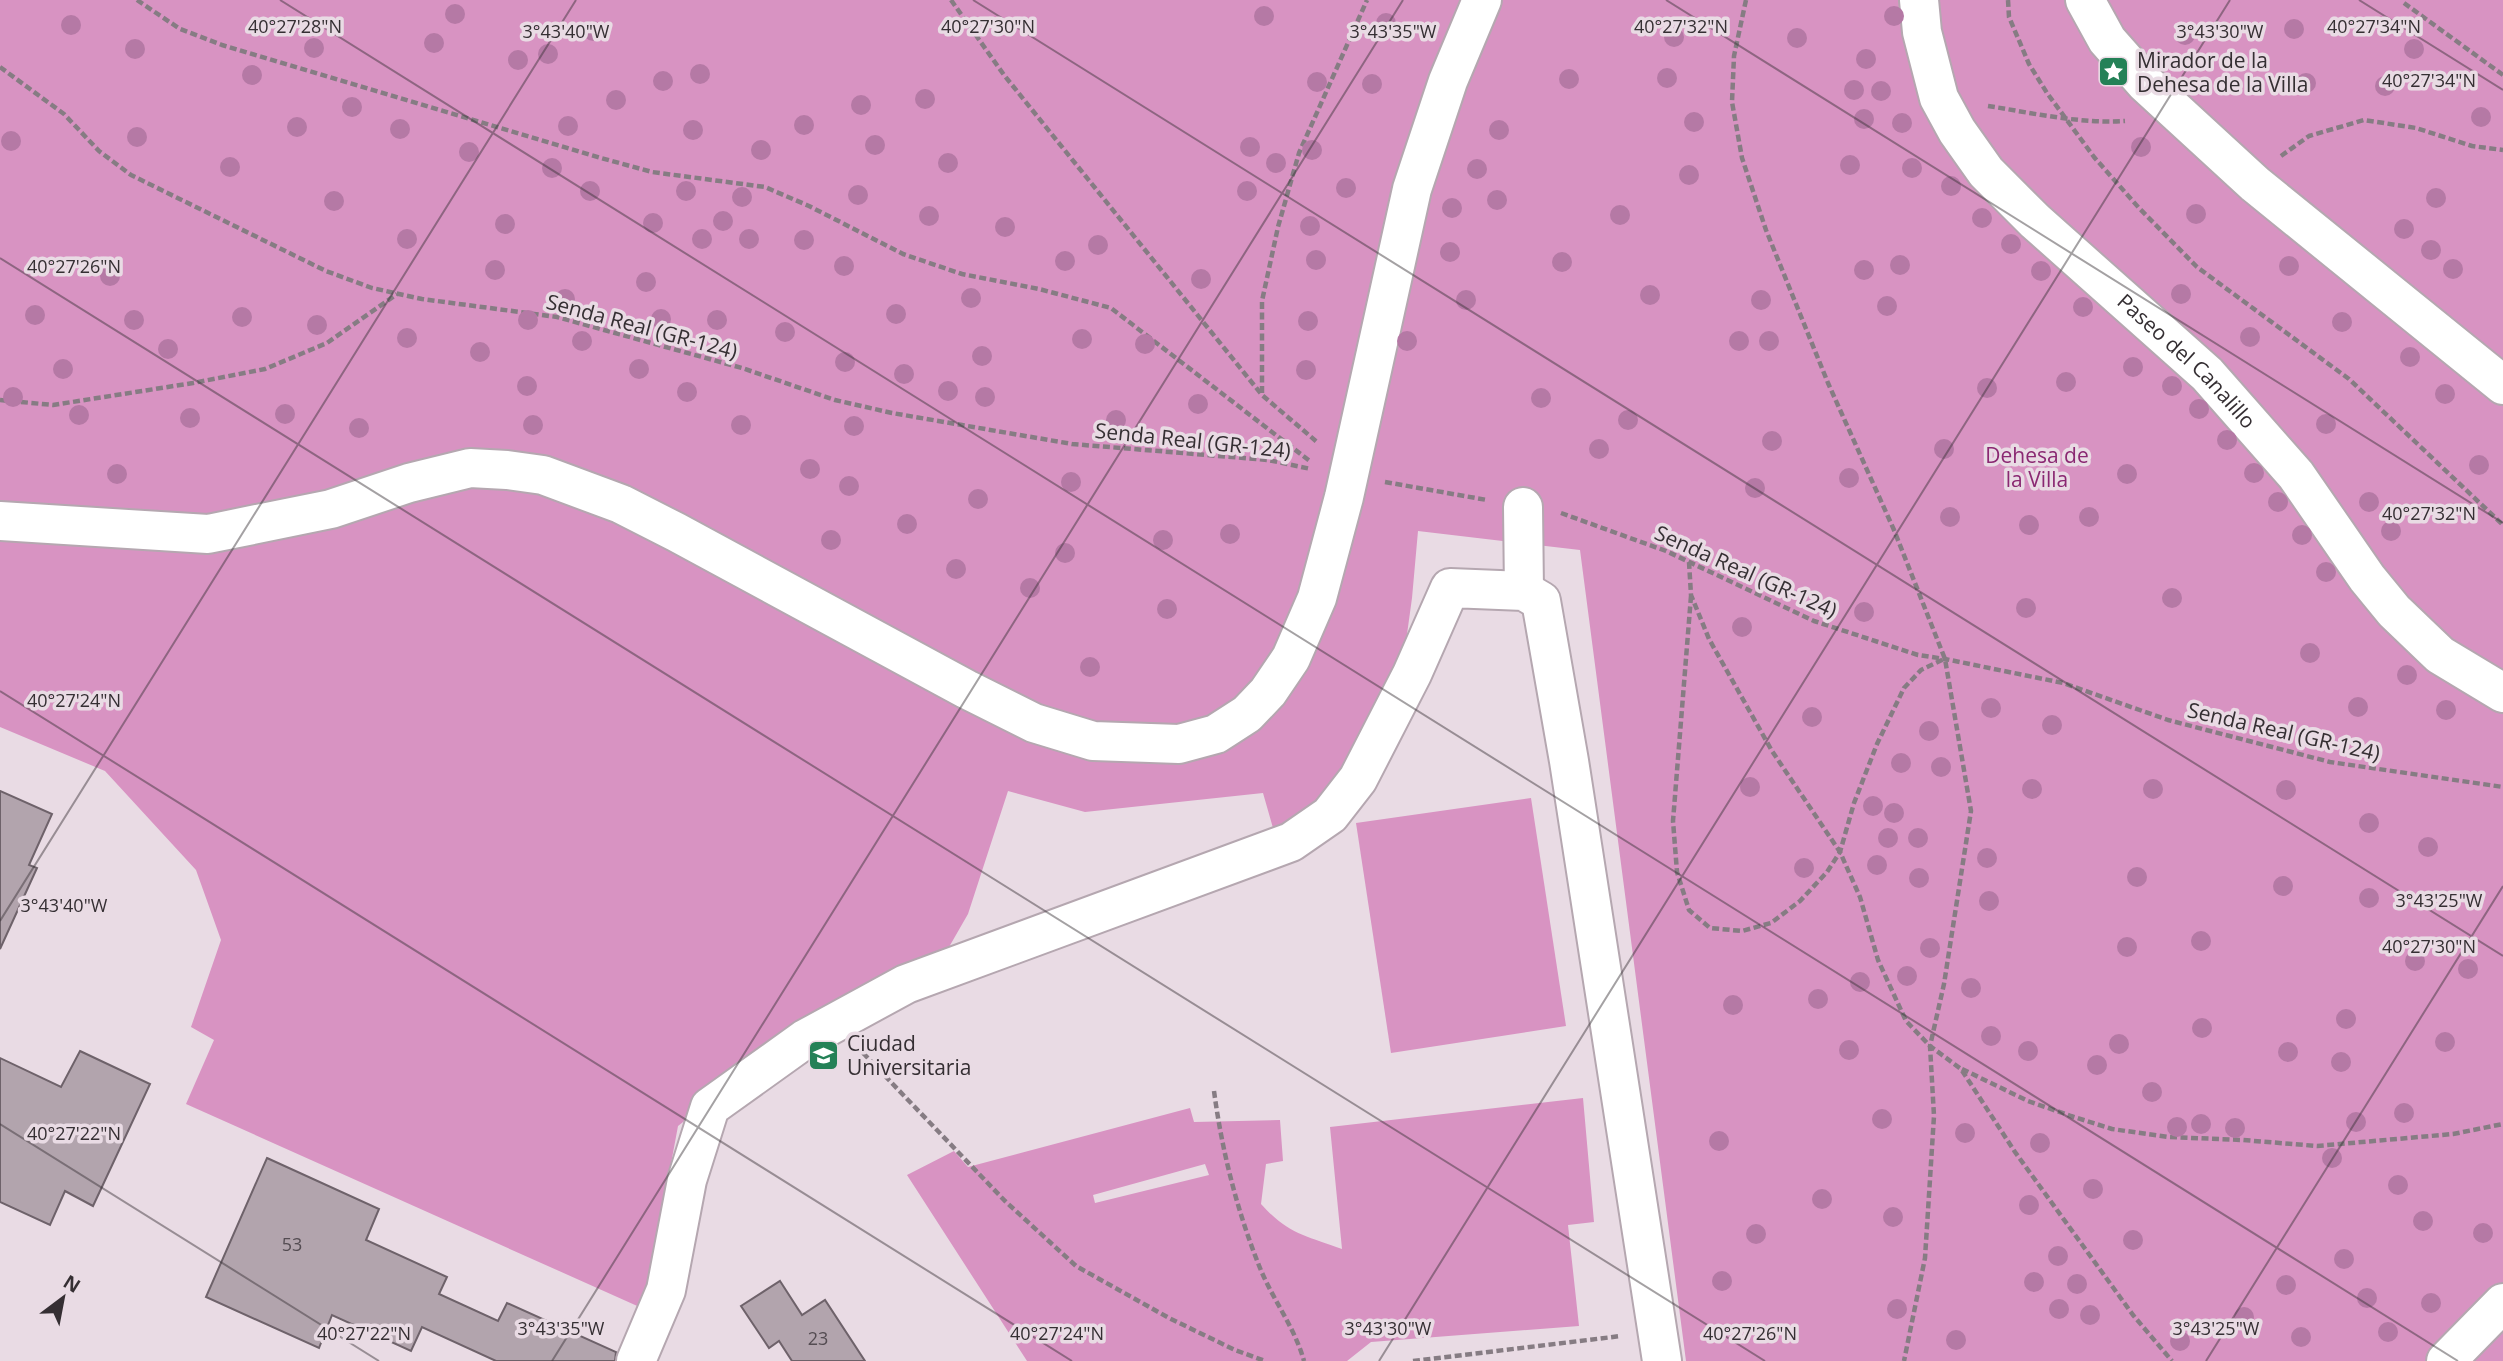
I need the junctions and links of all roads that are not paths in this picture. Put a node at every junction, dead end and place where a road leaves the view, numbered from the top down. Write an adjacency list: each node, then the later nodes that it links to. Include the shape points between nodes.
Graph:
1 (1482, 0): 6 (street, via 1447,81 1412,189 1333,466 1317,598 1291,658 1268,692 1247,714 1216,734 1179,744 1093,741 1034,723 621,504 543,475 470,468 331,509 208,534)
2 (1919, 0): 8 (street, Paseo del Canalillo, via 1939,99 1986,172 2207,374 2295,475 2394,611 2440,655)
3 (2085, 0): 4 (street, via 2107,40 2145,83 2255,184)
4 (2503, 385)
5 (1523, 507): 7 (street)
6 (0, 521)
7 (1524, 590): 10 (street, via 1541,601 1544,614); 11 (street, via 1450,588 1358,779 1330,815 1291,842 906,984 805,1040 710,1107 687,1180 666,1290)
8 (2503, 693)
9 (2503, 1303): 12 (street)
10 (1660, 1346)
11 (636, 1361)
12 (2446, 1361)

